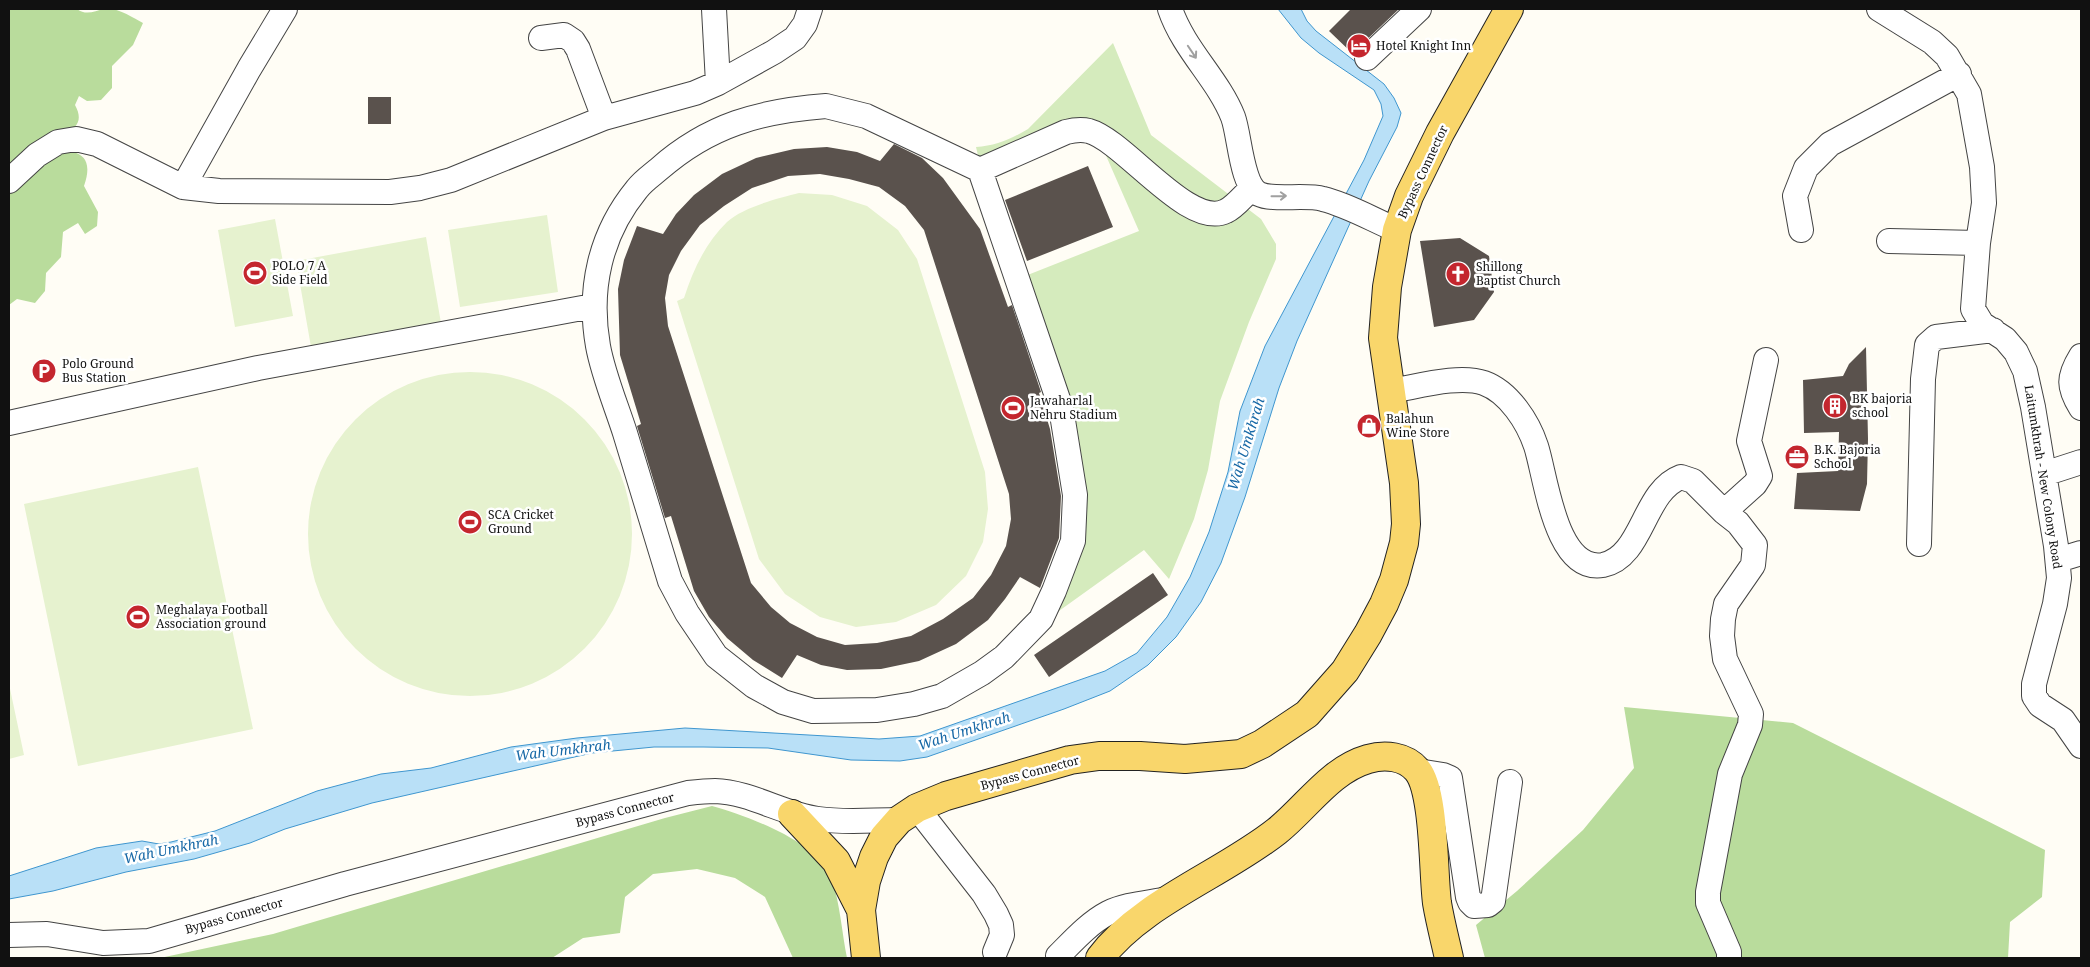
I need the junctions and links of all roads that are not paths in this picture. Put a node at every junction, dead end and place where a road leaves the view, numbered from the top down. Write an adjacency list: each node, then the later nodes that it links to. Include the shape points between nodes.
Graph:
1 (285, 9): 15 (street)
2 (714, 9): 11 (street)
3 (810, 9): 11 (street, via 795,38)
4 (1170, 9): 16 (street, one-way to 16, via 1190,49 1232,115)
5 (1419, 9): 9 (street)
6 (1509, 9): 17 (main road, Bypass Connector, via 1440,133 1409,196)
7 (1879, 9): 10 (street, Laitumkhrah - New Colony Road, via 1932,42 1947,56)
8 (541, 38): 12 (street, via 564,35 573,41)
9 (1367, 58)
10 (1958, 74): 18 (street, via 1830,144 1806,168 1795,196); 20 (street, Laitumkhrah - New Colony Road, via 1969,94 1982,167 1984,203)
11 (718, 83): 12 (street, via 695,93)
12 (604, 118): 15 (street, via 451,180 420,188 390,192 219,191)
13 (980, 170): 16 (street, via 1077,130 1104,139 1198,211 1212,214 1226,211); 21 (street, via 866,116 826,106 758,115 720,128 676,154 638,188 618,214 603,247); 21 (street, via 1061,408 1075,495 1073,541 1041,619 1004,657 942,696 876,710 813,711 783,702 754,686 716,656 670,582 598,347)
14 (9, 182): 15 (street, via 37,155 58,142 76,139 97,144)
15 (183, 187)
16 (1252, 188): 17 (street, one-way to 17, via 1270,196 1308,196 1334,202)
17 (1397, 230): 25 (main road, Bypass Connector, via 1387,287 1383,338)
18 (1801, 230)
19 (1889, 241): 20 (street)
20 (1978, 243): 22 (street, Laitumkhrah - New Colony Road, via 1973,309 1982,324)
21 (593, 306): 27 (street, via 258,368)
22 (1992, 330): 29 (street, Laitumkhrah - New Colony Road, via 2016,352 2025,371); 31 (street, via 1936,337 1927,345 1923,379)
23 (2081, 356): 26 (street, via 2075,365 2071,387)
24 (1766, 360): 30 (street, via 1749,441 1760,476)
25 (1390, 391): 30 (street, via 1470,380 1484,383 1503,395 1520,415 1536,446 1559,530 1572,552 1588,564 1602,565 1621,556 1662,490 1673,479 1681,476 1693,481); 38 (main road, Bypass Connector, via 1406,524 1400,562 1368,634 1344,671 1307,714 1262,744 1240,754 1184,759 1099,756 1070,760 946,796)
26 (2081, 408)
27 (9, 423)
28 (2081, 462): 29 (street)
29 (2044, 474): 33 (street, Laitumkhrah - New Colony Road)
30 (1724, 512): 47 (street, via 1738,523 1755,545 1753,565 1726,604 1723,619 1725,659 1751,714 1730,774 1708,892 1708,903)
31 (1919, 544)
32 (2081, 553): 33 (street)
33 (2058, 560): 34 (street, Laitumkhrah - New Colony Road, via 2055,604 2034,684 2034,696 2040,705 2063,720)
34 (2081, 746)
35 (1418, 771): 36 (street, via 1450,778 1468,897 1474,906 1488,905 1493,901); 39 (main road, via 1408,762 1383,756 1351,766 1331,780 1277,831); 46 (main road, via 1428,799 1437,903)
36 (1510, 782)
37 (792, 814): 38 (street, Bypass Connector, via 839,821); 40 (main road, via 836,861); 41 (street, Bypass Connector, via 734,794 716,791 688,793 344,884 149,941 103,943 47,934)
38 (908, 814): 40 (main road, via 884,837 874,857); 42 (street, via 984,894 1001,925 1002,935)
39 (1170, 899): 43 (street, via 1108,912); 45 (main road, via 1132,927)
40 (861, 910): 44 (main road)
41 (9, 935)
42 (995, 952)
43 (1058, 956)
44 (866, 958)
45 (1100, 958)
46 (1449, 958)
47 (1730, 958)

